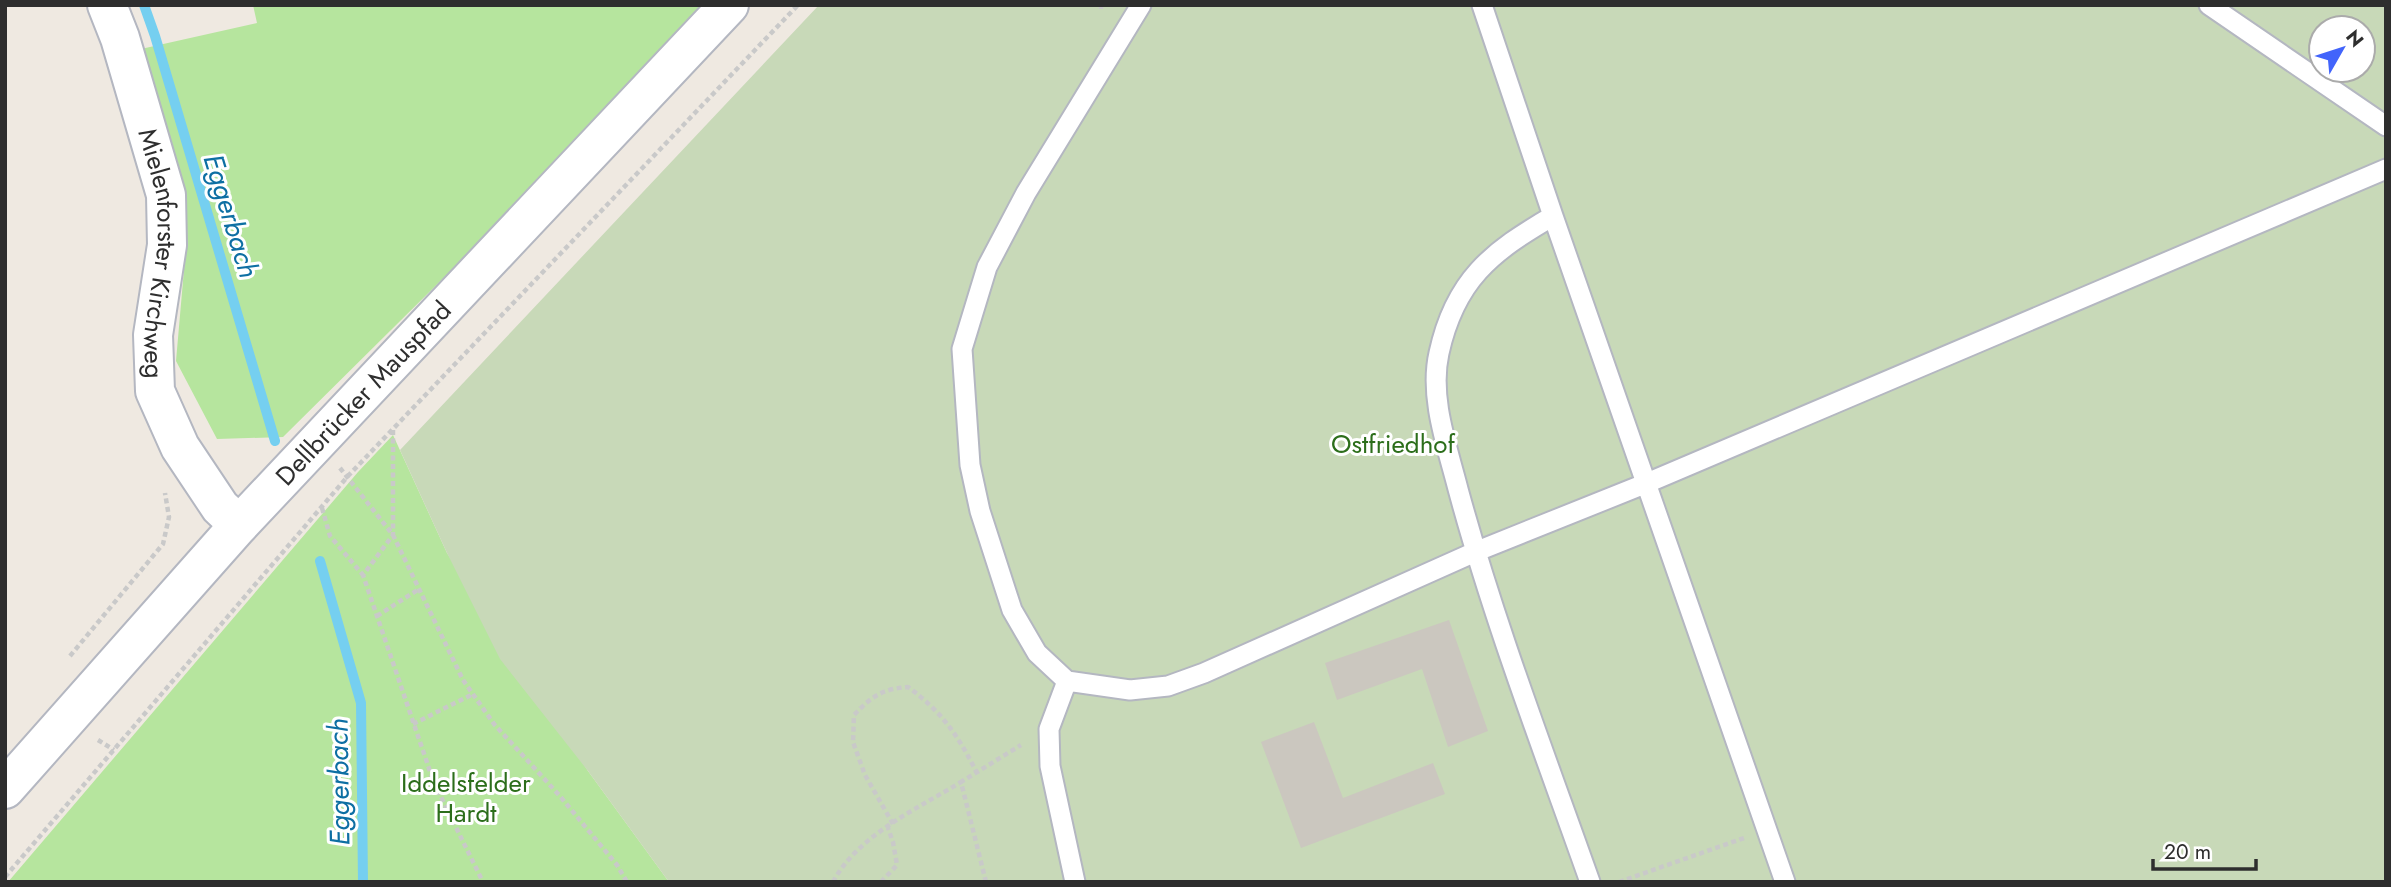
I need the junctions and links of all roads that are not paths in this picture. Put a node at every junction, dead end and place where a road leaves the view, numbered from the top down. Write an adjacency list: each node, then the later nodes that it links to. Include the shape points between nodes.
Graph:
1 (107, 5): 10 (main road, Mielenforster Kirchweg, via 166,195 167,245 153,335 155,391 180,447 220,507)
2 (729, 5): 10 (main road, Dellbrücker Mauspfad)
3 (1141, 5): 12 (lane, via 1026,193 987,268 962,349 970,465 980,511 1012,610 1037,653)
4 (1482, 5): 8 (lane)
5 (2209, 5): 6 (lane)
6 (2386, 126)
7 (2386, 169): 9 (lane)
8 (1553, 216): 9 (lane); 11 (lane, via 1513,239 1484,263 1460,294 1438,356 1436,389 1444,436)
9 (1647, 483): 11 (lane); 16 (lane)
10 (239, 525): 13 (main road, Dellbrücker Mauspfad)
11 (1475, 552): 12 (lane, via 1168,686 1130,690); 15 (lane)
12 (1066, 681): 14 (lane, via 1049,729 1050,766)
13 (5, 789)
14 (1075, 882)
15 (1590, 882)
16 (1785, 882)

